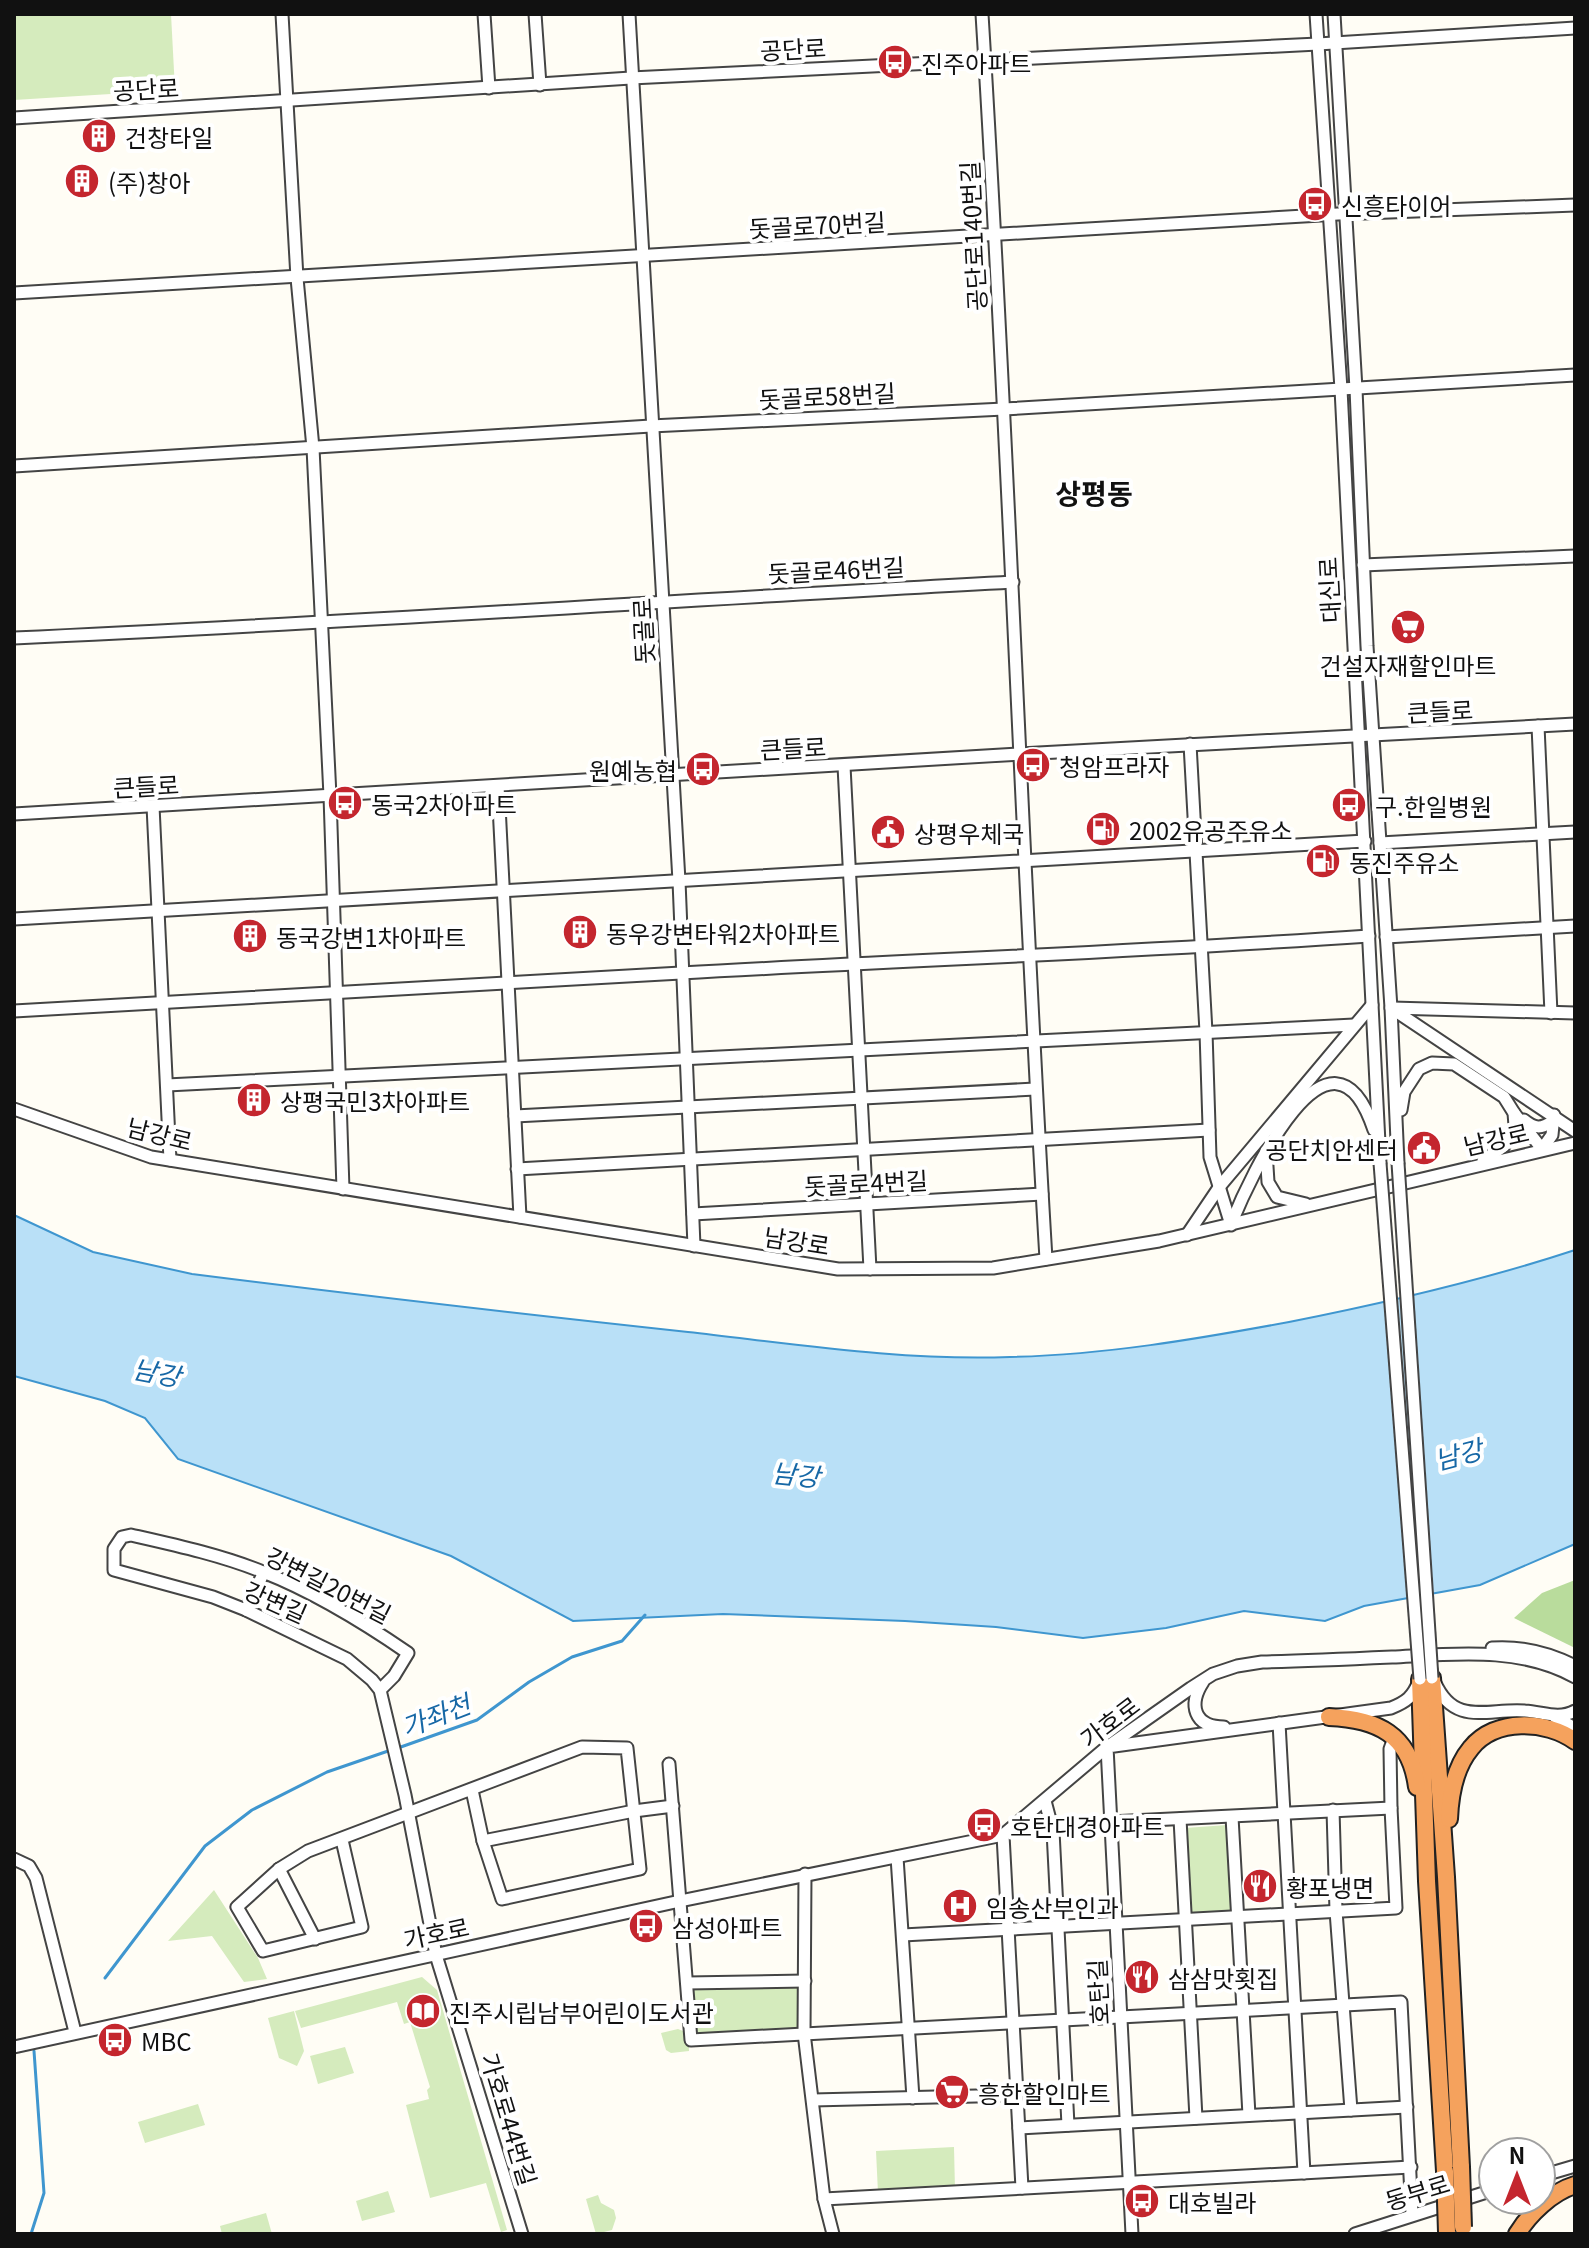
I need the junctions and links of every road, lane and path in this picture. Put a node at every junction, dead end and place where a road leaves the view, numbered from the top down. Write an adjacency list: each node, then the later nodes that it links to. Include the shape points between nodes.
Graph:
1 (282, 14): 15 (street)
2 (484, 14): 14 (street)
3 (535, 14): 13 (street)
4 (629, 14): 12 (street, 돗골로)
5 (982, 14): 11 (street, 공단로140번길)
6 (1316, 14): 10 (street, 대신로)
7 (1334, 14): 9 (street, 대신로)
8 (1575, 28): 9 (street, 공단로)
9 (1336, 43): 10 (street, 공단로); 18 (street, 대신로)
10 (1318, 44): 11 (street, 공단로); 18 (street, 대신로)
11 (985, 60): 12 (street, 공단로); 19 (street, 공단로140번길)
12 (631, 78): 13 (street, 공단로); 20 (street, 돗골로)
13 (540, 85): 14 (street, 공단로)
14 (489, 88): 15 (street, 공단로)
15 (287, 101): 16 (street, 공단로); 21 (street)
16 (14, 118)
17 (1575, 205): 18 (street, 돗골로70번길)
18 (1337, 215): 19 (street, 돗골로70번길); 24 (street, 대신로)
19 (995, 237): 20 (street, 돗골로70번길); 25 (street, 공단로140번길)
20 (641, 255): 21 (street, 돗골로70번길); 26 (street, 돗골로)
21 (297, 278): 22 (street, 돗골로70번길); 27 (street)
22 (14, 293)
23 (1575, 375): 24 (street, 돗골로58번길)
24 (1349, 389): 25 (street, 돗골로58번길); 30 (street, 대신로); 37 (street, 대신로)
25 (1004, 409): 26 (street, 돗골로58번길); 31 (street, 공단로140번길)
26 (651, 426): 27 (street, 돗골로58번길); 32 (street, 돗골로)
27 (313, 448): 28 (street, 돗골로58번길); 33 (street)
28 (14, 466)
29 (1575, 556): 30 (street)
30 (1363, 565): 38 (street, 대신로)
31 (1013, 582): 32 (street, 돗골로46번길); 40 (street, 공단로140번길)
32 (662, 601): 33 (street, 돗골로46번길); 42 (street, 돗골로)
33 (322, 624): 34 (street, 돗골로46번길); 44 (street)
34 (14, 638)
35 (1575, 724): 36 (street, 큰들로)
36 (1538, 726): 38 (street, 큰들로); 48 (street)
37 (1359, 736): 38 (street, 큰들로); 39 (street, 큰들로); 49 (street, 대신로)
38 (1374, 736): 50 (street, 대신로)
39 (1190, 744): 40 (street, 큰들로); 51 (street)
40 (1020, 754): 41 (street, 큰들로); 52 (street, 공단로140번길)
41 (844, 766): 42 (street, 큰들로); 53 (street)
42 (672, 775): 43 (street, 큰들로); 54 (street, 돗골로)
43 (498, 786): 44 (street, 큰들로); 55 (street)
44 (330, 796): 45 (street, 큰들로); 56 (street)
45 (153, 806): 46 (street, 큰들로); 57 (street)
46 (14, 814)
47 (1575, 832): 48 (street)
48 (1543, 834): 50 (street); 60 (street)
49 (1365, 841): 51 (street); 61 (street, 대신로)
50 (1380, 843): 62 (street, 대신로)
51 (1195, 851): 52 (street); 63 (street)
52 (1024, 861): 53 (street); 64 (street, 공단로140번길)
53 (850, 871): 54 (street); 65 (street)
54 (679, 881): 55 (street); 66 (street, 돗골로)
55 (504, 891): 56 (street); 67 (street)
56 (333, 901): 57 (street); 68 (street)
57 (158, 910): 58 (street); 69 (street)
58 (14, 919)
59 (1575, 926): 60 (street)
60 (1547, 928): 62 (street); 73 (street)
61 (1369, 936): 63 (street); 70 (street, 대신로)
62 (1386, 937): 71 (street, 대신로)
63 (1201, 948): 64 (street); 76 (street)
64 (1027, 958): 65 (street); 77 (street, 공단로140번길)
65 (855, 965): 66 (street); 78 (street)
66 (683, 973): 67 (street); 79 (street, 돗골로)
67 (508, 984): 68 (street); 80 (street)
68 (336, 995): 69 (street); 81 (street)
69 (163, 1003): 72 (street); 82 (street)
70 (1372, 1005): 75 (street); 94 (street, 대신로)
71 (1391, 1008): 73 (street); 89 (street); 92 (street, 대신로)
72 (14, 1011)
73 (1551, 1013): 74 (street)
74 (1575, 1013)
75 (1354, 1025): 76 (street); 103 (street)
76 (1206, 1032): 77 (street); 90 (street)
77 (1032, 1040): 78 (street); 83 (street, 공단로140번길)
78 (859, 1050): 79 (street); 84 (street)
79 (686, 1059): 80 (street); 85 (street, 돗골로)
80 (512, 1069): 81 (street); 88 (street)
81 (339, 1078): 82 (street); 104 (street)
82 (167, 1085): 100 (street)
83 (1035, 1089): 84 (street); 93 (street, 공단로140번길)
84 (862, 1098): 85 (street); 96 (street)
85 (688, 1107): 88 (street); 99 (street, 돗골로)
86 (14, 1109): 100 (street, 남강로)
87 (1514, 1113): 89 (street, via 1533,1127 1543,1128); 92 (street, via 1504,1097 1454,1064 1432,1063 1419,1069 1404,1092); 97 (street); 101 (street, via 1515,1126 1504,1146)
88 (515, 1116): 102 (street)
89 (1553, 1118): 91 (street); 97 (street, via 1552,1135)
90 (1209, 1130): 93 (street); 103 (street, via 1210,1157)
91 (1575, 1131)
92 (1398, 1134): 122 (street, 대신로, bridge)
93 (1039, 1140): 96 (street); 105 (street, 공단로140번길)
94 (1379, 1143): 98 (street, via 1362,1102 1344,1085 1331,1084 1310,1093); 122 (street, 대신로, bridge)
95 (1575, 1143): 97 (street, 남강로)
96 (864, 1149): 99 (street); 106 (street)
97 (1542, 1149): 101 (street, 남강로)
98 (1266, 1150): 107 (street, via 1268,1182 1277,1197); 110 (street)
99 (691, 1159): 102 (street); 108 (street, 돗골로)
100 (170, 1160): 104 (street, 남강로)
101 (1479, 1164): 107 (street, 남강로)
102 (517, 1169): 109 (street)
103 (1220, 1186): 110 (street); 111 (street)
104 (343, 1189): 109 (street, 남강로)
105 (1042, 1194): 106 (street, 돗골로4번길); 113 (street, 공단로140번길)
106 (867, 1204): 108 (street, 돗골로4번길); 114 (street)
107 (1315, 1205): 110 (street, 남강로)
108 (693, 1214): 112 (street, 돗골로)
109 (520, 1217): 112 (street, 남강로)
110 (1231, 1225): 111 (street, 남강로)
111 (1187, 1235): 113 (street, 남강로)
112 (694, 1246): 114 (street, 남강로, via 838,1269)
113 (1046, 1259): 114 (street, 남강로, via 993,1268)
114 (870, 1269)
115 (114, 1570): 116 (street, 강변길20번길, via 114,1549 122,1537 131,1535); 117 (street, 강변길)
116 (264, 1572): 117 (street); 125 (street, 강변길20번길, via 356,1618 408,1653)
117 (246, 1610): 125 (street, 강변길, via 347,1659)
118 (1456, 1654): 119 (street, 가호로, via 1527,1658); 120 (street, 가호로, via 1531,1649); 123 (street, 가호로, via 1262,1662)
119 (1554, 1666): 121 (street, 가호로); 124 (street)
120 (1575, 1666)
121 (1575, 1677)
122 (1426, 1679): 127 (street, via 1446,1702 1463,1711); 128 (street, via 1405,1703); 154 (highway); 155 (highway)
123 (1205, 1680): 130 (street, via 1196,1693 1197,1716 1215,1727); 134 (street, 가호로)
124 (1575, 1683)
125 (380, 1690): 143 (street)
126 (1575, 1711): 127 (street)
127 (1554, 1716): 131 (street)
128 (1329, 1717): 129 (street); 132 (highway, via 1374,1723)
129 (1279, 1723): 130 (street); 142 (street)
130 (1257, 1727): 134 (street)
131 (1575, 1728)
132 (1394, 1738): 139 (street); 155 (highway, via 1415,1770)
133 (1575, 1741): 154 (highway, via 1551,1728 1526,1725 1502,1728 1470,1748 1449,1808)
134 (1107, 1747): 137 (street, 가호로); 146 (street, 호탄길)
135 (669, 1764): 138 (street)
136 (472, 1790): 141 (street, via 582,1747 627,1748); 143 (street); 149 (street)
137 (1045, 1801): 147 (street, 가호로); 162 (street, via 1053,1831)
138 (673, 1806): 141 (street); 156 (street)
139 (1391, 1808): 140 (street); 157 (street, via 1396,1908)
140 (1333, 1810): 142 (street); 157 (street)
141 (634, 1811): 149 (street); 149 (street, via 640,1869 502,1899)
142 (1284, 1813): 144 (street); 158 (street)
143 (408, 1814): 148 (street); 166 (street)
144 (1232, 1817): 145 (street); 159 (street)
145 (1180, 1819): 146 (street); 160 (street)
146 (1110, 1822): 161 (street, 호탄길)
147 (1003, 1835): 150 (street, 가호로); 163 (street)
148 (342, 1840): 152 (street, via 308,1851); 165 (street, via 362,1927)
149 (483, 1841)
150 (897, 1857): 153 (street, 가호로); 164 (street)
151 (14, 1859): 177 (street, via 29,1866 36,1878)
152 (279, 1869): 165 (street); 165 (street, via 237,1907 263,1951)
153 (805, 1874): 156 (street, 가호로); 167 (street)
154 (1446, 1877): 192 (highway)
155 (1427, 1881): 192 (highway)
156 (680, 1901): 166 (street, 가호로); 168 (street)
157 (1336, 1911): 158 (street); 169 (street)
158 (1290, 1914): 159 (street); 170 (street)
159 (1237, 1918): 160 (street); 171 (street)
160 (1185, 1920): 161 (street); 172 (street)
161 (1116, 1923): 162 (street); 173 (street, 호탄길)
162 (1059, 1926): 163 (street); 174 (street)
163 (1008, 1929): 164 (street); 175 (street)
164 (903, 1935): 176 (street)
165 (315, 1939)
166 (436, 1955): 177 (street, 가호로); 201 (street, 가호로44번길)
167 (805, 1981): 168 (street); 178 (street)
168 (687, 1983): 178 (street, via 691,2040)
169 (1342, 2005): 170 (street); 183 (street, via 1401,2002); 184 (street)
170 (1295, 2008): 171 (street); 185 (street)
171 (1242, 2011): 172 (street); 186 (street)
172 (1190, 2014): 173 (street); 187 (street)
173 (1120, 2017): 174 (street); 188 (street, 호탄길)
174 (1063, 2020): 175 (street); 189 (street)
175 (1013, 2022): 176 (street); 180 (street)
176 (910, 2027): 178 (street); 181 (street)
177 (75, 2032): 179 (street, 가호로)
178 (804, 2033): 182 (street)
179 (14, 2047)
180 (1017, 2095): 181 (street); 190 (street)
181 (913, 2098): 182 (street)
182 (813, 2100): 198 (street)
183 (1407, 2107): 184 (street); 191 (street)
184 (1351, 2110): 185 (street)
185 (1300, 2112): 186 (street); 193 (street)
186 (1249, 2115): 187 (street)
187 (1196, 2118): 188 (street)
188 (1125, 2122): 189 (street); 194 (street, 호탄길)
189 (1068, 2125): 190 (street)
190 (1019, 2128): 196 (street)
191 (1411, 2167): 193 (street); 199 (street)
192 (1453, 2169): 200 (highway, bridge)
193 (1304, 2173): 194 (street)
194 (1129, 2182): 196 (street); 203 (street, 호탄길)
195 (1575, 2185): 205 (highway, via 1555,2194)
196 (1022, 2188): 198 (street)
197 (1477, 2195): 199 (street, 동부로)
198 (824, 2199): 202 (street)
199 (1412, 2214): 204 (street, 동부로)
200 (1455, 2232)
201 (522, 2234)
202 (833, 2234)
203 (1132, 2234)
204 (1355, 2234)
205 (1517, 2234)

